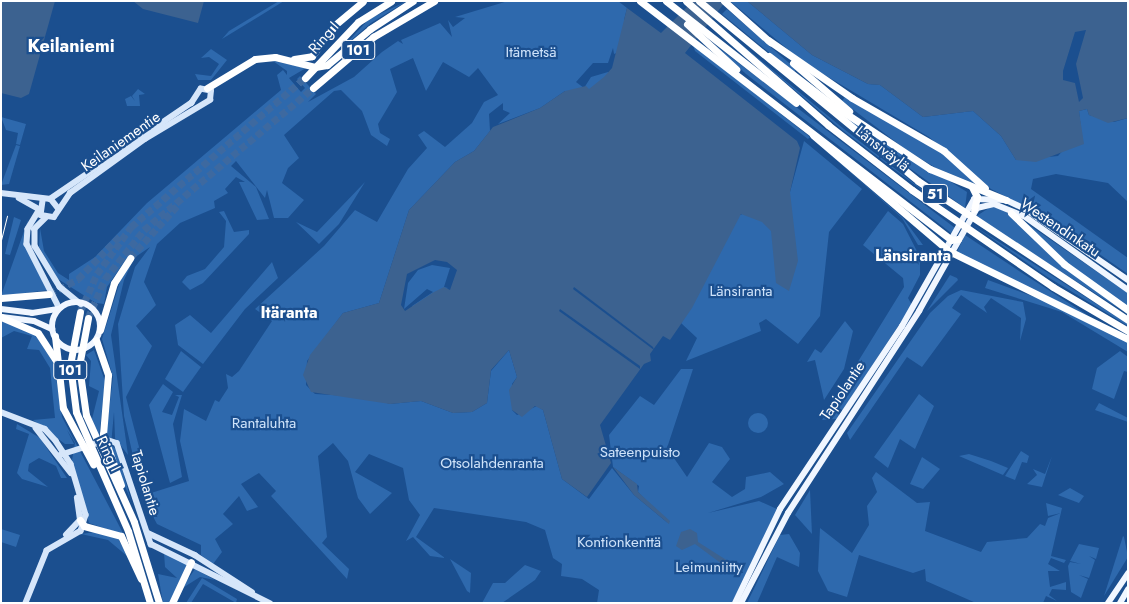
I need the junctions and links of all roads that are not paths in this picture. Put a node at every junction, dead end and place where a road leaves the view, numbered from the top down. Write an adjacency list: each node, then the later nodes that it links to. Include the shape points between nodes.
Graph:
1 (363, 1): 17 (highway, via 336,24 312,56)
2 (380, 1): 14 (highway)
3 (391, 1): 14 (highway, Ring I / 101)
4 (413, 1): 17 (highway, via 370,29 332,63 309,66)
5 (434, 1): 20 (highway, Ring I / 101, via 373,37)
6 (640, 1): 12 (highway)
7 (645, 1): 12 (highway)
8 (665, 1): 15 (highway)
9 (700, 1): 13 (highway, Länsiväylä / 51)
10 (686, 2): 24 (highway, Länsiväylä / 51)
11 (726, 3): 16 (highway)
12 (655, 11): 15 (highway, via 668,22)
13 (716, 16): 25 (highway); 53 (highway, Länsiväylä / 51, via 918,181)
14 (364, 17): 18 (highway, Ring I / 101)
15 (700, 37): 23 (highway, via 750,84); 24 (highway)
16 (768, 40): 25 (highway); 27 (highway, via 827,82 944,151)
17 (288, 59): 19 (highway, via 255,60)
18 (305, 78)
19 (207, 88): 21 (street, Keilaniementie); 22 (street, via 212,97)
20 (313, 88)
21 (198, 96): 22 (street); 31 (street, Keilaniementie)
22 (204, 102): 34 (street, Keilaniementie, via 81,184)
23 (799, 121): 39 (highway); 58 (highway, via 949,251)
24 (828, 125): 56 (highway, Länsiväylä / 51, via 982,240)
25 (874, 132): 26 (highway, via 930,169)
26 (972, 188): 29 (highway); 33 (highway)
27 (985, 188)
28 (1, 193): 30 (street)
29 (977, 197): 33 (main road, Westendinkatu); 35 (highway)
30 (20, 198): 32 (street); 36 (street)
31 (51, 199): 32 (street); 34 (street)
32 (43, 200): 36 (street)
33 (1006, 200): 42 (main road, Westendinkatu, via 1038,216)
34 (58, 208): 38 (street, via 56,215)
35 (972, 208): 39 (main road, Tapiolantie); 43 (main road, Westendinkatu, via 994,204 1024,216)
36 (39, 210): 38 (street); 47 (street, via 28,229 28,246)
37 (1010, 213): 49 (highway, via 1064,264)
38 (46, 218): 46 (street, via 35,230 35,246 60,287)
39 (954, 240): 41 (main road, Tapiolantie)
40 (130, 258): 55 (highway, via 114,283)
41 (938, 270): 71 (main road, Tapiolantie, via 788,513); 78 (main road, Tapiolantie, via 798,479)
42 (1128, 280)
43 (1128, 290)
44 (50, 294): 45 (highway)
45 (1, 298)
46 (82, 304): 47 (main road); 55 (main road, via 95,313)
47 (58, 308): 48 (main road, via 32,313); 54 (main road)
48 (1, 309)
49 (1128, 310)
50 (80, 312): 63 (highway, Ring I / 101, via 70,366 81,428)
51 (1, 317): 54 (main road, via 34,321); 60 (highway, via 41,336)
52 (88, 318): 64 (highway, Ring I / 101, via 79,366 90,428)
53 (1128, 320)
54 (52, 329): 57 (main road)
55 (100, 330): 59 (main road)
56 (1128, 331)
57 (56, 336): 59 (main road, via 65,346 87,348); 60 (highway)
58 (1128, 339)
59 (96, 340): 64 (highway, via 108,376 103,434)
60 (59, 368): 63 (highway, via 67,419)
61 (1, 412): 62 (street, via 26,422)
62 (62, 453): 65 (street, via 86,515); 66 (street, Tapiolantie, via 110,440 122,449)
63 (113, 496): 70 (highway, Ring I / 101)
64 (122, 498): 75 (highway, Ring I / 101)
65 (82, 523): 70 (highway, via 121,536); 73 (street, via 47,551)
66 (147, 532): 67 (street, Tapiolantie, via 154,546); 72 (street, Tapiolantie, via 195,555)
67 (191, 562): 72 (street, Tapiolantie); 76 (highway)
68 (1128, 573): 81 (main road)
69 (1128, 588): 82 (main road)
70 (147, 591): 74 (highway, Ring I / 101)
71 (747, 592): 79 (main road, Tapiolantie); 80 (main road)
72 (255, 595): 77 (street, Tapiolantie)
73 (26, 603)
74 (150, 603)
75 (158, 603)
76 (172, 603)
77 (270, 603)
78 (735, 603)
79 (741, 603)
80 (745, 603)
81 (1108, 603)
82 (1120, 603)

